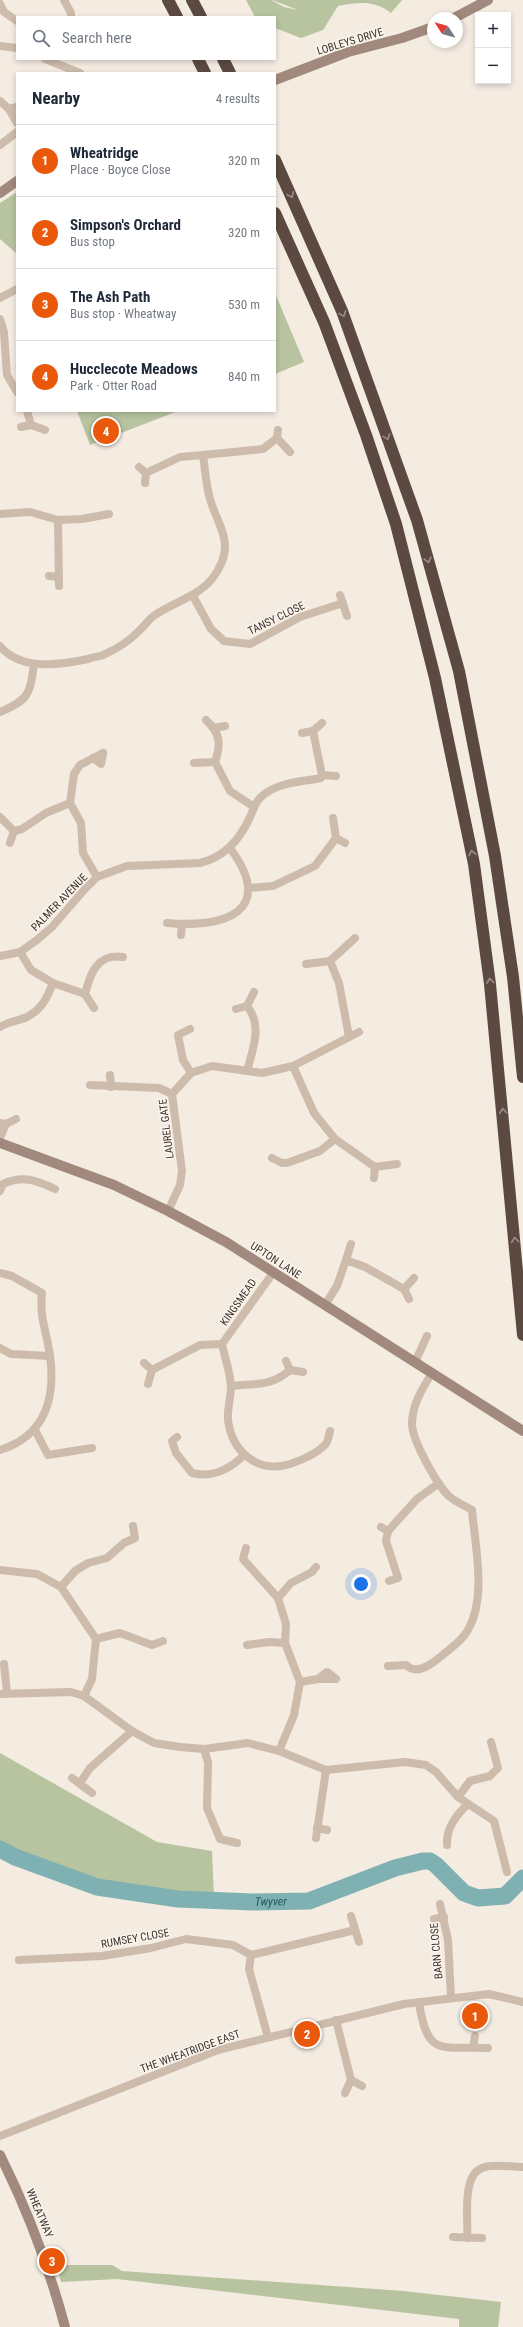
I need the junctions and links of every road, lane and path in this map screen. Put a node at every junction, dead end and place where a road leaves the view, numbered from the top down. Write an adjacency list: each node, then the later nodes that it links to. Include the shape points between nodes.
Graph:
1 (64, 0): 7 (street)
2 (168, 0): 8 (highway)
3 (192, 0): 9 (highway)
4 (488, 0): 6 (street)
5 (0, 4): 10 (street, via 4,12)
6 (463, 13)
7 (71, 16)
8 (176, 16)
9 (200, 16)
10 (16, 20)
11 (427, 29): 20 (street, LOBLEYS DRIVE, via 348,52)
12 (0, 46): 13 (street)
13 (16, 48)
14 (48, 60): 17 (street)
15 (198, 60): 18 (highway)
16 (223, 60): 19 (highway)
17 (78, 72)
18 (204, 72)
19 (229, 72)
20 (278, 79)
21 (0, 102): 23 (street)
22 (16, 107): 23 (street)
23 (9, 109): 24 (street)
24 (16, 121)
25 (16, 133): 26 (street)
26 (0, 145)
27 (276, 162): 101 (highway, one-way to 101, via 342,311 417,520 459,671 495,856 513,977)
28 (16, 182): 29 (street)
29 (0, 193)
30 (276, 215): 125 (highway, one-way to 30, via 503,1106 474,864 435,678 396,524 366,435 324,322)
31 (16, 290): 32 (street)
32 (0, 298)
33 (0, 319): 34 (street, via 4,332)
34 (4, 376): 35 (street)
35 (16, 391)
36 (27, 412): 37 (street)
37 (30, 426): 38 (street); 39 (street)
38 (21, 427)
39 (46, 430)
40 (290, 452): 41 (street, via 278,434 263,449)
41 (203, 455): 43 (street, via 180,457); 51 (street, via 210,500 224,533 225,548 220,568 207,585)
42 (139, 467): 43 (street)
43 (146, 473): 44 (street)
44 (145, 483)
45 (0, 514): 47 (street, via 30,512)
46 (109, 514): 47 (street)
47 (58, 520): 49 (street)
48 (48, 576): 49 (street)
49 (58, 577): 50 (street)
50 (59, 586)
51 (193, 596): 52 (street, TANSY CLOSE, via 211,629 224,640 250,644 300,617 341,599); 54 (street, via 153,616 139,631 105,655 63,664)
52 (347, 616)
53 (0, 646): 54 (street, via 5,652)
54 (34, 664): 55 (street, via 31,688 20,704)
55 (0, 712)
56 (206, 720): 59 (street)
57 (322, 723): 60 (street)
58 (225, 726): 59 (street)
59 (214, 728): 63 (street, via 220,746)
60 (313, 731): 61 (street); 65 (street)
61 (302, 733)
62 (103, 753): 67 (street, via 80,765 74,774)
63 (215, 762): 64 (street); 68 (street, via 230,791)
64 (194, 763)
65 (322, 775): 66 (street, PALMER AVENUE); 68 (street, PALMER AVENUE, via 321,778 276,787 261,797)
66 (336, 776)
67 (70, 803): 71 (street, via 46,812 22,829); 76 (street, via 80,824 83,853)
68 (254, 807): 75 (street, PALMER AVENUE, via 239,837)
69 (0, 817): 71 (street)
70 (332, 823): 72 (street)
71 (14, 831): 73 (street)
72 (336, 838): 74 (street); 77 (street, via 315,866 272,886)
73 (10, 843)
74 (345, 843)
75 (230, 848): 76 (street, PALMER AVENUE, via 212,860 200,863 127,866); 77 (street, via 240,862)
76 (97, 877): 82 (street, PALMER AVENUE, via 52,927)
77 (249, 888): 79 (street, via 247,901 236,915 217,921)
78 (167, 923): 79 (street)
79 (182, 924): 80 (street)
80 (181, 935)
81 (355, 938): 85 (street)
82 (20, 952): 83 (street, PALMER AVENUE); 87 (street, via 31,970)
83 (0, 956)
84 (123, 957): 89 (street, via 114,956 99,964 91,972)
85 (330, 961): 86 (street); 96 (street, via 339,982)
86 (306, 964)
87 (53, 983): 89 (street); 93 (street, via 44,1005 26,1017 7,1022)
88 (254, 992): 90 (street)
89 (85, 994): 91 (street)
90 (247, 1006): 92 (street); 98 (street, via 254,1014 257,1031)
91 (94, 1008)
92 (236, 1009)
93 (0, 1027)
94 (190, 1029): 99 (street, via 178,1032 183,1060)
95 (359, 1032): 96 (street, LAUREL GATE)
96 (349, 1037): 97 (street, LAUREL GATE)
97 (293, 1066): 98 (street, LAUREL GATE, via 262,1073); 108 (street, via 314,1113)
98 (247, 1071): 99 (street, LAUREL GATE, via 212,1066)
99 (191, 1073): 104 (street, LAUREL GATE)
100 (110, 1075): 103 (street)
101 (523, 1077)
102 (90, 1085): 103 (street)
103 (111, 1087): 104 (street, via 160,1088)
104 (172, 1094): 116 (street, LAUREL GATE, via 182,1171 180,1185)
105 (16, 1119): 106 (street)
106 (3, 1124): 107 (street)
107 (0, 1138)
108 (335, 1139): 110 (street, via 320,1151 287,1163); 112 (street)
109 (0, 1143): 116 (street, UPTON LANE, via 99,1179)
110 (272, 1158)
111 (397, 1164): 112 (street)
112 (375, 1167): 113 (street)
113 (374, 1178)
114 (2, 1188): 115 (street, via 13,1180 29,1178)
115 (55, 1189)
116 (168, 1211): 120 (street, UPTON LANE, via 226,1242)
117 (351, 1244): 118 (street)
118 (346, 1260): 122 (street); 124 (street, via 337,1286)
119 (0, 1273): 129 (street, via 12,1276 42,1293 40,1310)
120 (273, 1273): 124 (street, UPTON LANE); 127 (street, KINGSMEAD)
121 (414, 1278): 122 (street)
122 (404, 1289): 123 (street)
123 (409, 1299)
124 (325, 1305): 131 (street, UPTON LANE)
125 (523, 1335)
126 (427, 1336): 131 (street)
127 (222, 1344): 133 (street, via 200,1345); 138 (street)
128 (0, 1348): 129 (street, via 11,1354)
129 (50, 1356): 139 (street, via 52,1383 48,1406)
130 (286, 1361): 134 (street)
131 (415, 1362): 136 (street, UPTON LANE)
132 (144, 1363): 133 (street)
133 (152, 1370): 137 (street)
134 (290, 1370): 135 (street); 138 (street, via 279,1380)
135 (303, 1372)
136 (432, 1373): 141 (street, UPTON LANE); 146 (street, via 415,1402 412,1425)
137 (148, 1384)
138 (231, 1386): 145 (street, via 228,1418 230,1428)
139 (35, 1430): 143 (street, via 48,1455); 144 (street, via 12,1446)
140 (330, 1431): 145 (street, via 330,1445 278,1467 264,1465)
141 (523, 1431)
142 (177, 1437): 145 (street, via 172,1441 176,1453 192,1473 199,1475 224,1471)
143 (92, 1448)
144 (0, 1450)
145 (244, 1455)
146 (438, 1483): 149 (street, via 417,1499); 161 (street, via 450,1497 472,1510 479,1591 476,1612 468,1630 429,1665 417,1670 411,1670 406,1665)
147 (133, 1526): 154 (street, via 135,1538 124,1543 107,1558 88,1563 75,1571)
148 (381, 1526): 149 (street)
149 (388, 1531): 153 (street, via 386,1542 389,1557 401,1577)
150 (246, 1548): 155 (street, via 243,1560)
151 (1, 1568): 154 (street, via 37,1574)
152 (314, 1572): 155 (street, via 291,1583)
153 (389, 1582)
154 (61, 1587): 156 (street)
155 (278, 1598): 158 (street, via 286,1624)
156 (96, 1639): 157 (street, via 120,1634 152,1645); 165 (street, via 92,1679)
157 (163, 1641)
158 (285, 1643): 159 (street); 163 (street)
159 (247, 1645)
160 (4, 1664): 164 (street)
161 (388, 1666)
162 (318, 1679): 163 (street)
163 (300, 1682): 169 (street, via 294,1715)
164 (3, 1694): 165 (street, via 71,1692)
165 (84, 1696): 166 (street)
166 (132, 1731): 168 (street, via 154,1743); 172 (street, via 90,1768)
167 (491, 1742): 174 (street, via 498,1768 490,1776 470,1781)
168 (204, 1749): 169 (street, via 248,1743); 179 (street, via 208,1762 207,1808 220,1839)
169 (279, 1751): 170 (street)
170 (326, 1770): 174 (street, via 415,1763 426,1765 436,1772); 176 (street)
171 (72, 1778): 172 (street)
172 (80, 1783): 173 (street)
173 (92, 1793)
174 (458, 1797): 175 (street)
175 (468, 1804): 180 (street, via 461,1810 446,1836); 181 (street, via 494,1821)
176 (317, 1828): 177 (street); 178 (street)
177 (327, 1830)
178 (316, 1838)
179 (237, 1843)
180 (447, 1845)
181 (507, 1872)
182 (440, 1904): 184 (street, BARN CLOSE)
183 (351, 1916): 186 (street)
184 (444, 1916): 185 (street); 190 (street, BARN CLOSE)
185 (434, 1918)
186 (355, 1930): 187 (street); 188 (street)
187 (359, 1942)
188 (251, 1954): 189 (street, RUMSEY CLOSE, via 233,1945 186,1939 102,1956); 195 (street, via 249,1969)
189 (19, 1960)
190 (451, 1998): 191 (street, THE WHEATRIDGE EAST); 192 (street, THE WHEATRIDGE EAST, via 489,1994)
191 (419, 2002): 193 (street, THE WHEATRIDGE EAST); 196 (street, via 422,2025 433,2043 446,2048)
192 (523, 2002)
193 (336, 2020): 195 (street, THE WHEATRIDGE EAST); 198 (street)
194 (475, 2036): 196 (street)
195 (268, 2037): 201 (street, THE WHEATRIDGE EAST, via 218,2050)
196 (474, 2047): 197 (street)
197 (488, 2048)
198 (351, 2080): 199 (street); 200 (street)
199 (362, 2086)
200 (345, 2093)
201 (0, 2136)
202 (0, 2155): 207 (street, WHEATWAY, via 25,2205 50,2270)
203 (523, 2167): 205 (street, via 486,2167 474,2175 468,2187)
204 (453, 2237): 205 (street)
205 (467, 2238): 206 (street)
206 (482, 2238)
207 (65, 2327)

